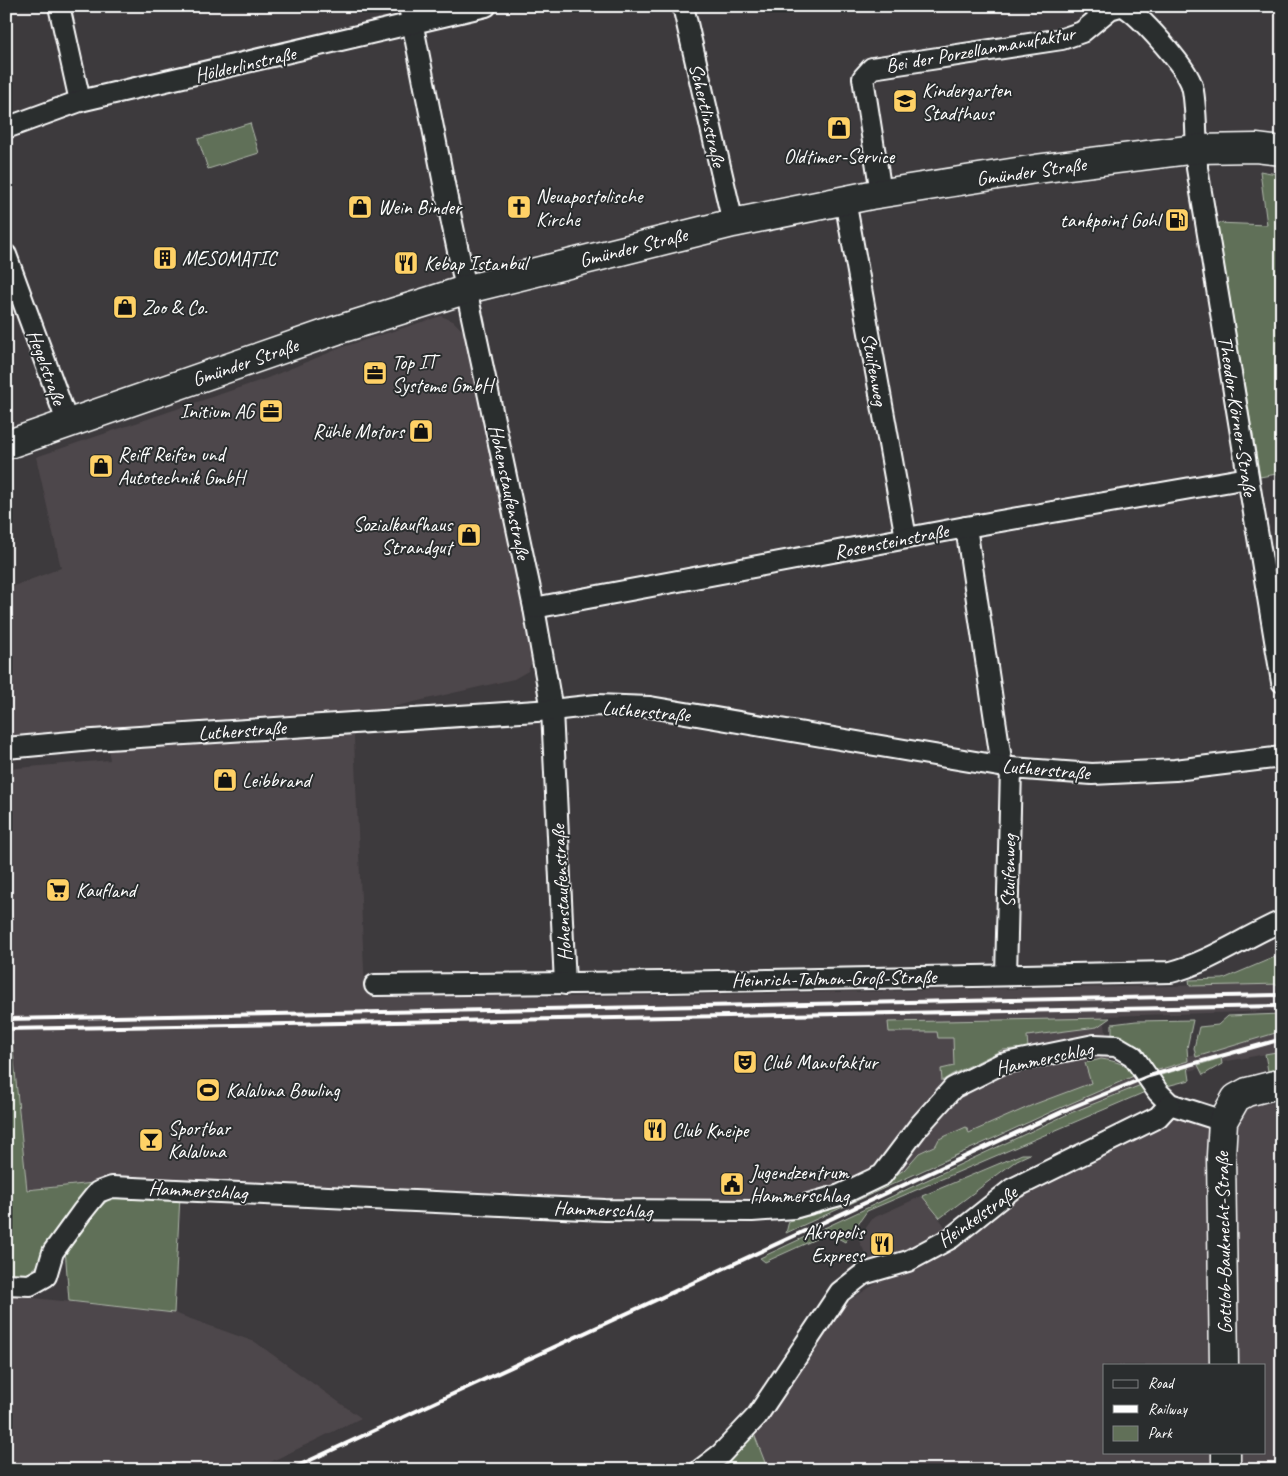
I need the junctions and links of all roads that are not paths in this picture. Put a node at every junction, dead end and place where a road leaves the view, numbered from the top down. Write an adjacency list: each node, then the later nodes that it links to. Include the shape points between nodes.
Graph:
1 (59, 6): 6 (street)
2 (486, 6): 5 (street, Hölderlinstraße)
3 (682, 6): 12 (street, Schertlinstraße)
4 (1121, 6): 8 (street, Bei der Porzellanmanufaktur, via 1148,26 1192,84); 10 (street, Bei der Porzellanmanufaktur, via 1110,9 1082,32 1062,39 872,68 863,78)
5 (412, 15): 6 (street, Hölderlinstraße); 14 (street, Hohenstaufenstraße, via 448,204)
6 (80, 101): 7 (street, Hölderlinstraße)
7 (6, 128)
8 (1196, 149): 9 (street, Gmünder Straße); 10 (street, Gmünder Straße); 17 (street, Theodor-Körner-Straße)
9 (1282, 151)
10 (881, 193): 11 (street, Gmünder Straße)
11 (845, 200): 12 (street, Gmünder Straße); 19 (street, Stuifenweg)
12 (733, 223): 14 (street, Gmünder Straße)
13 (6, 255): 15 (street, Hegelstraße)
14 (468, 289): 15 (street, Gmünder Straße, via 337,330); 20 (street, Hohenstaufenstraße)
15 (68, 424): 16 (street, Gmünder Straße)
16 (6, 445)
17 (1248, 478): 18 (street, Rosensteinstraße); 21 (street, Theodor-Körner-Straße)
18 (966, 527): 19 (street, Rosensteinstraße); 25 (street, Stuifenweg)
19 (906, 538): 20 (street, Rosensteinstraße)
20 (534, 608): 22 (street, Hohenstaufenstraße)
21 (1282, 682)
22 (552, 710): 23 (street, Lutherstraße); 25 (street, Lutherstraße, via 597,705 650,707); 28 (street, Hohenstaufenstraße)
23 (6, 748)
24 (1282, 757): 25 (street, Lutherstraße, via 1175,770 1092,774)
25 (1006, 767): 27 (street, Stuifenweg)
26 (1282, 921): 27 (street, Heinrich-Talmon-Groß-Straße, via 1192,967 1171,972)
27 (1006, 975): 28 (street, Heinrich-Talmon-Groß-Straße)
28 (565, 984): 29 (street, Heinrich-Talmon-Groß-Straße)
29 (375, 985)
30 (1282, 1083): 32 (street, via 1236,1098)
31 (1170, 1104): 32 (street); 33 (street, Hammerschlag, via 1133,1056 1116,1046 1094,1046 1001,1064 953,1088 918,1126 882,1175 840,1196 794,1208 752,1211 605,1210 112,1187 98,1192 82,1212 53,1252 46,1276 30,1286); 36 (street, Heinkelstraße, via 1158,1117 1012,1189 951,1238 908,1261 862,1274 840,1292 757,1416 721,1454)
32 (1223, 1121): 34 (street, Gottlob-Bauknecht-Straße)
33 (6, 1284)
34 (1224, 1364)
35 (1226, 1454): 37 (street)
36 (700, 1470)
37 (1226, 1470)

